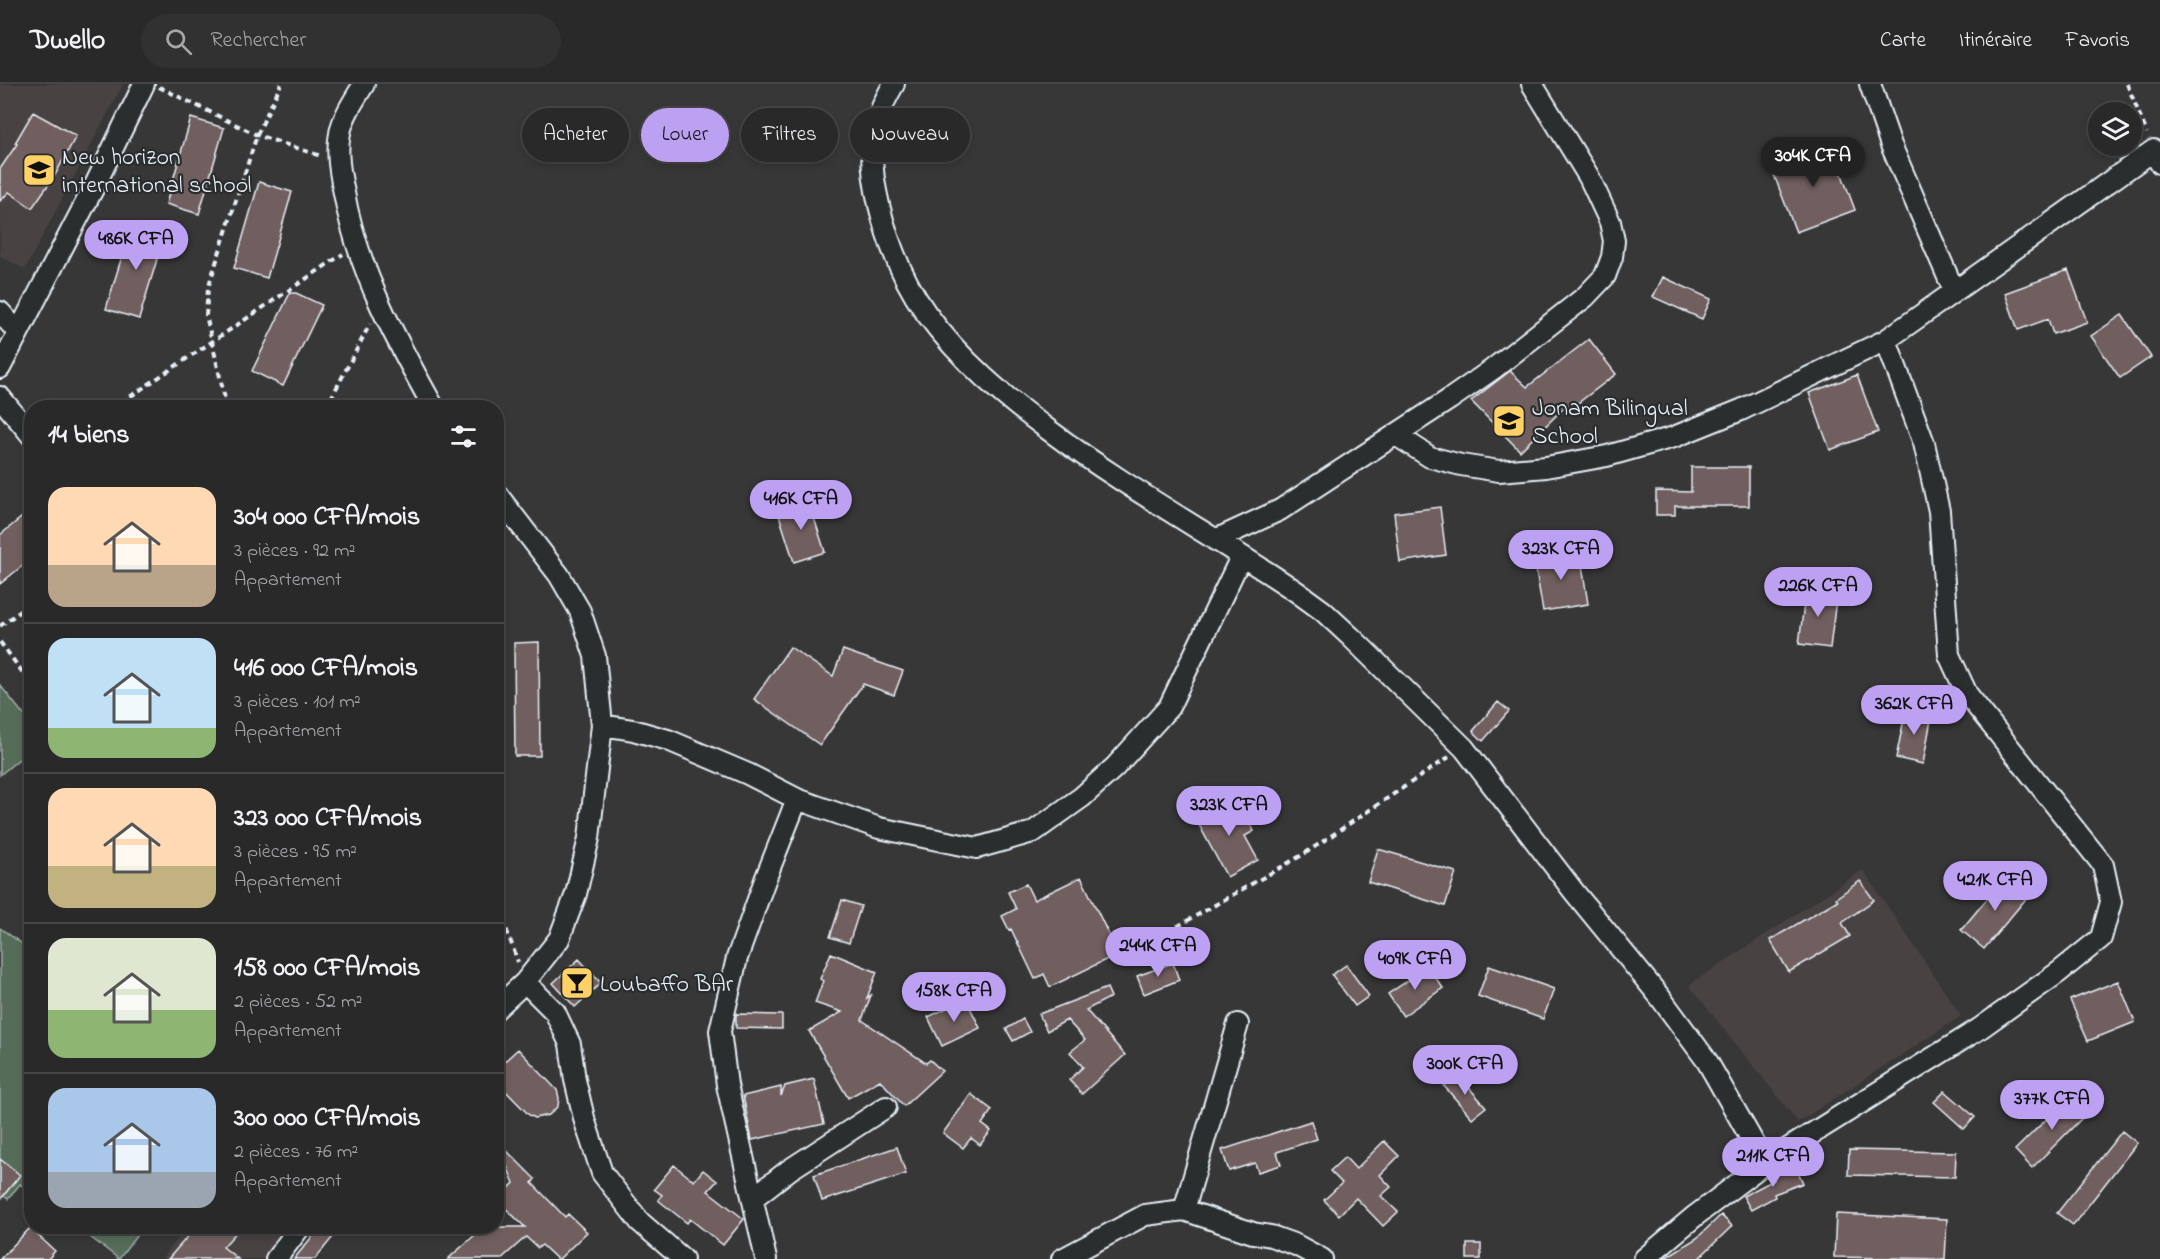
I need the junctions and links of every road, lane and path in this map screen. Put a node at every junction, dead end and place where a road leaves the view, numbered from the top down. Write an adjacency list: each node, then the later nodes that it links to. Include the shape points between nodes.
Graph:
1 (144, 84): 16 (street)
2 (153, 84): 9 (path)
3 (281, 84): 9 (path)
4 (364, 84): 11 (street, via 340,132)
5 (894, 84): 28 (street, via 873,131 875,187 897,260 926,312 1001,393 1090,461)
6 (1532, 84): 26 (street, via 1589,177 1610,222 1614,241 1605,276 1585,297 1493,369)
7 (1870, 84): 13 (street)
8 (2127, 84): 10 (path)
9 (258, 135): 11 (path); 18 (path, via 208,288 206,315)
10 (2158, 153): 13 (street)
11 (338, 162): 12 (street)
12 (356, 246): 14 (street); 18 (path)
13 (1954, 291): 17 (street)
14 (380, 305): 23 (path); 24 (street)
15 (0, 312): 16 (street)
16 (18, 332): 19 (street)
17 (1886, 340): 26 (street, via 1741,410 1674,437 1597,458 1499,471 1430,457); 43 (street, via 1924,443 1939,511 1949,655 1968,694 2103,864 2111,902 2101,938 2059,972 1979,1029)
18 (212, 341): 21 (path); 22 (path)
19 (0, 368)
20 (0, 397): 25 (street)
21 (125, 400)
22 (225, 400)
23 (329, 400)
24 (429, 400)
25 (24, 426)
26 (1396, 435): 28 (street, via 1280,510)
27 (504, 503): 34 (street, via 559,575 580,611 596,656)
28 (1215, 540): 29 (street)
29 (1242, 557): 35 (street, via 1323,611); 36 (street, via 1169,707 1115,768 1033,832 977,848 879,828)
30 (24, 609): 31 (path)
31 (0, 626)
32 (0, 642): 33 (path)
33 (24, 674)
34 (602, 725): 36 (street, via 668,741 738,769); 39 (street, via 589,838 576,894 559,939)
35 (1464, 748): 38 (path, via 1304,854); 43 (street, via 1707,1061)
36 (797, 799): 44 (street, via 737,958 720,1031 727,1085)
37 (504, 923): 39 (path)
38 (1159, 937)
39 (525, 982): 40 (street); 48 (street, via 555,1012 570,1044 585,1122 602,1173 640,1222)
40 (504, 1002)
41 (1238, 1024): 45 (street)
42 (886, 1107): 44 (street)
43 (1765, 1163): 52 (street)
44 (753, 1198): 49 (street)
45 (1184, 1210): 50 (street, via 1145,1215); 51 (street, via 1271,1236)
46 (295, 1234): 47 (street)
47 (276, 1259)
48 (683, 1259)
49 (766, 1259)
50 (1062, 1259)
51 (1322, 1259)
52 (1644, 1259)

